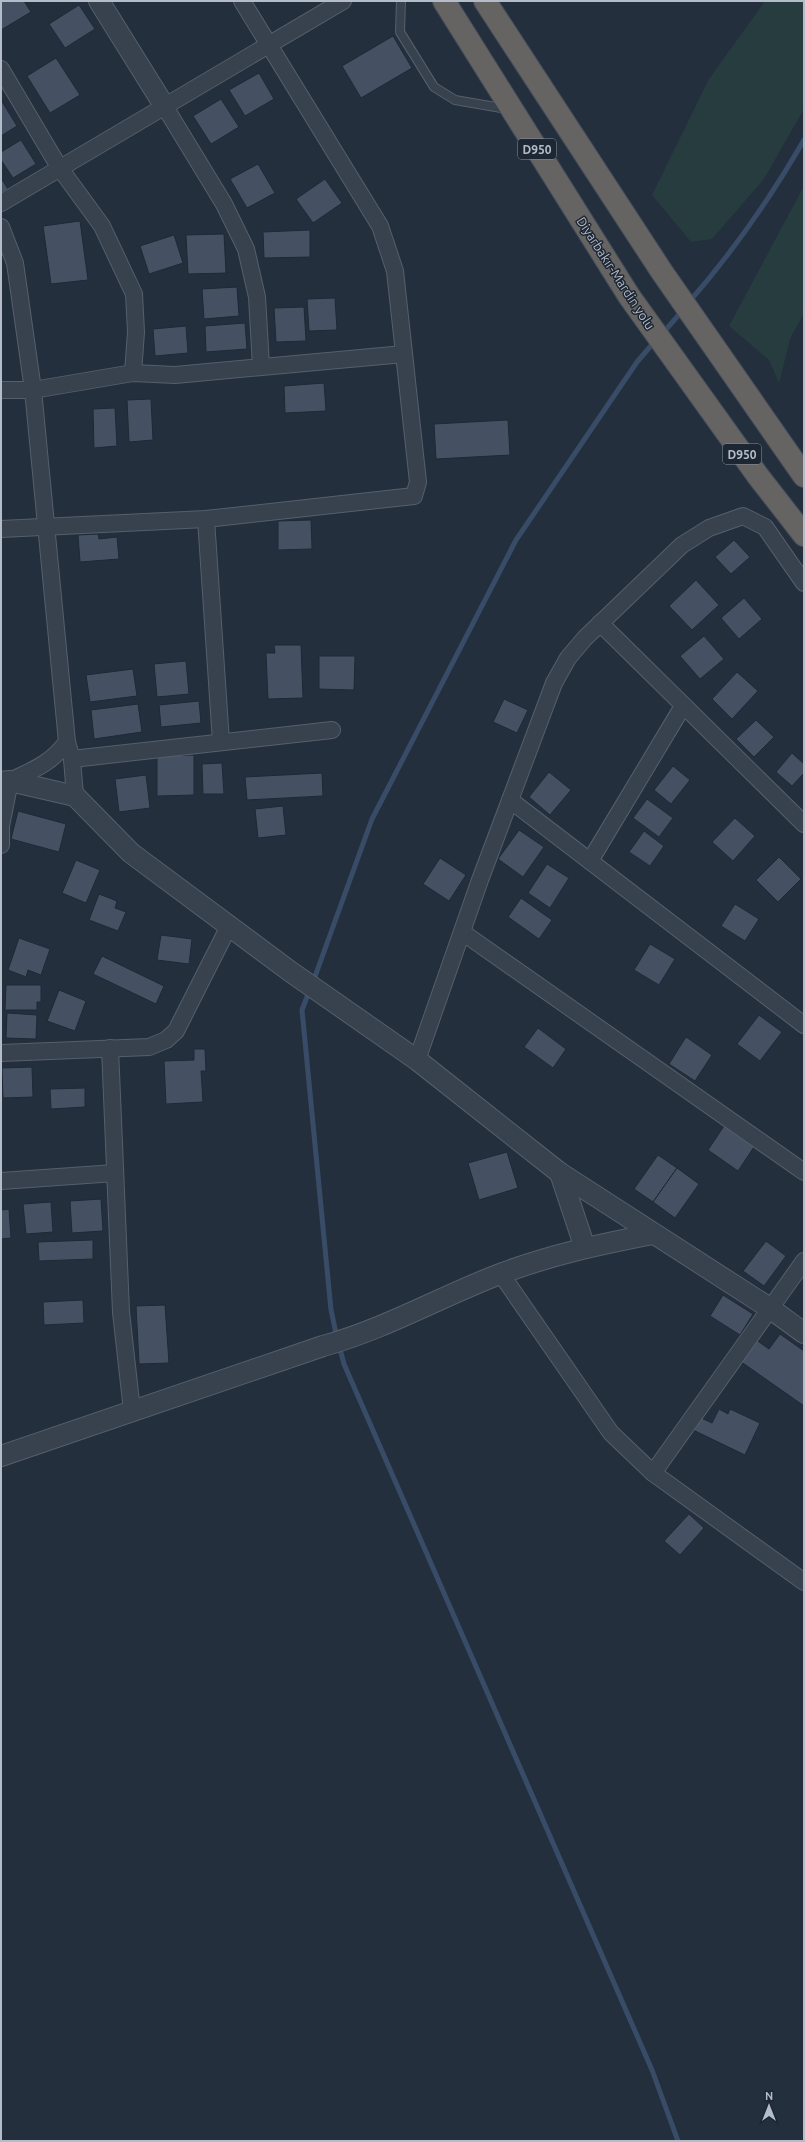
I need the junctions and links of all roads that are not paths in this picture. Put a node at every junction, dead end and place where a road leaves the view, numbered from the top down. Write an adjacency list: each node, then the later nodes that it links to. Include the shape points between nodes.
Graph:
1 (99, 1): 9 (street)
2 (242, 1): 7 (street)
3 (342, 1): 7 (street)
4 (402, 1): 10 (lane, via 400,32 434,87 455,100)
5 (444, 1): 10 (highway, Diyarbakır-Mardin yolu / D950)
6 (485, 1): 19 (highway, D950, via 662,272)
7 (269, 44): 9 (street); 14 (street, via 380,226 395,271)
8 (1, 68): 11 (street)
9 (165, 107): 11 (street); 15 (street, via 224,204 246,249 257,297)
10 (512, 110): 23 (highway, Diyarbakır-Mardin yolu / D950, via 629,296 758,476)
11 (59, 167): 12 (street); 16 (street, via 102,226 134,294 136,332)
12 (1, 203)
13 (1, 227): 18 (street, via 15,263)
14 (404, 354): 15 (street); 20 (street, via 418,482 414,496)
15 (260, 366): 16 (street, via 175,375)
16 (133, 373): 18 (street)
17 (1, 390): 18 (street)
18 (33, 390): 21 (street)
19 (804, 476)
20 (206, 519): 21 (street); 29 (street)
21 (47, 527): 22 (street); 28 (street)
22 (1, 529)
23 (804, 535)
24 (804, 583): 25 (street, via 765,527 743,516 708,528 682,545)
25 (600, 623): 26 (street); 33 (street, via 568,658 554,683)
26 (683, 706): 34 (street); 36 (street)
27 (332, 730): 29 (street)
28 (67, 742): 30 (street); 31 (street, via 55,756 39,767)
29 (221, 742): 30 (street)
30 (72, 759): 32 (street)
31 (5, 781): 32 (street); 35 (street)
32 (75, 796): 37 (street, via 131,853)
33 (510, 800): 36 (street); 38 (street)
34 (804, 824)
35 (1, 845)
36 (590, 861): 39 (street)
37 (230, 926): 40 (street, via 176,1031 166,1040 149,1047); 42 (street, via 291,972)
38 (462, 932): 42 (street); 43 (street)
39 (804, 1025)
40 (110, 1048): 41 (street); 44 (street)
41 (1, 1053)
42 (418, 1060): 45 (street)
43 (804, 1172)
44 (116, 1173): 46 (street); 53 (street, via 121,1312)
45 (560, 1173): 47 (street); 48 (street)
46 (1, 1181)
47 (653, 1234): 48 (street); 51 (street)
48 (585, 1248): 50 (street)
49 (804, 1261): 51 (street)
50 (501, 1274): 53 (street, via 360,1336 323,1346); 55 (street, via 611,1433)
51 (771, 1309): 52 (street); 55 (street)
52 (804, 1333)
53 (132, 1411): 54 (street)
54 (1, 1456)
55 (653, 1473): 56 (street)
56 (804, 1582)

